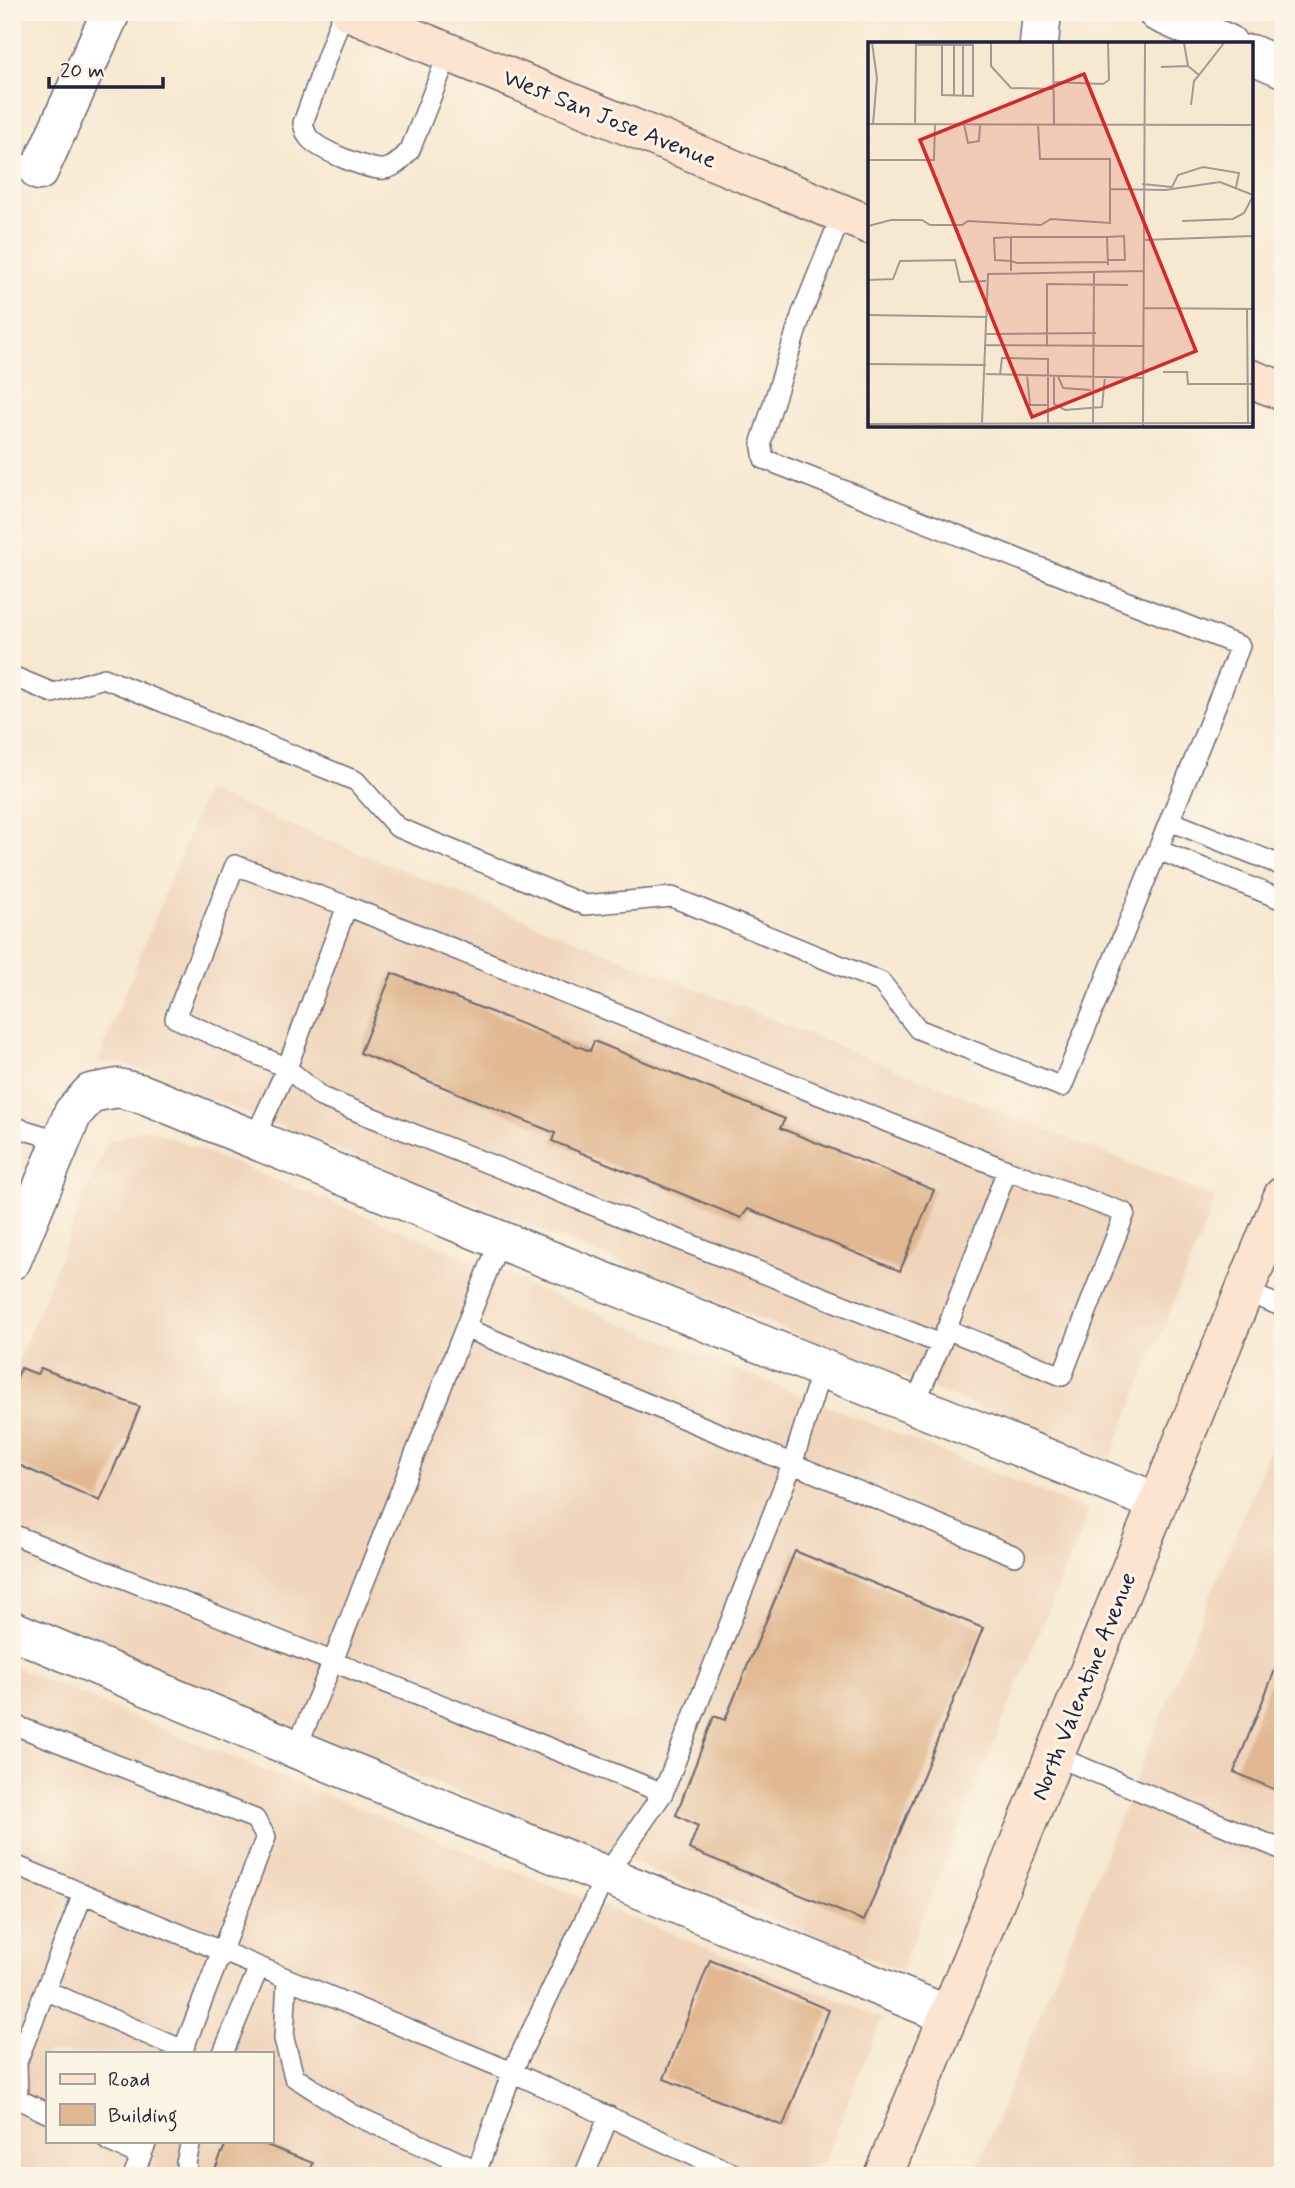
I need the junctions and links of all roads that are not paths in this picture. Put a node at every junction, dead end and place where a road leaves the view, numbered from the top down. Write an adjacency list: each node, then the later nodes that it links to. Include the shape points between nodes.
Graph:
1 (111, 12): 11 (street)
2 (343, 12): 8 (lane, via 303,123 308,138 319,147 375,169 387,169 410,150)
3 (350, 12): 8 (street, West San Jose Avenue)
4 (1157, 12): 7 (street)
5 (1041, 13): 6 (street)
6 (1039, 42)
7 (1224, 42)
8 (449, 52): 12 (street, West San Jose Avenue)
9 (1253, 55): 10 (street)
10 (1283, 68)
11 (26, 166)
12 (856, 219): 16 (lane, via 802,313 761,442 764,459 1240,646)
13 (1253, 380): 14 (street)
14 (1283, 391)
15 (12, 676): 17 (lane, via 52,693 104,678 356,781 397,827 585,905 672,897 881,982 918,1029 1062,1087)
16 (1170, 821): 17 (lane); 18 (lane)
17 (1158, 850): 19 (lane)
18 (1283, 866)
19 (1283, 900)
20 (347, 906): 21 (lane); 21 (lane, via 235,865 175,1018); 25 (lane)
21 (287, 1068): 23 (lane); 32 (lane, via 321,1097)
22 (12, 1126): 24 (lane)
23 (254, 1139): 24 (street, via 118,1088 91,1093 73,1113); 27 (street)
24 (61, 1141): 28 (street)
25 (1007, 1170): 32 (lane); 32 (lane, via 1125,1213 1062,1376)
26 (1283, 1196): 29 (street, North Valentine Avenue)
27 (500, 1240): 31 (lane); 33 (street)
28 (12, 1260)
29 (1244, 1291): 30 (lane); 36 (street, North Valentine Avenue)
30 (1283, 1307)
31 (464, 1328): 35 (lane); 40 (lane)
32 (944, 1336): 34 (lane)
33 (822, 1368): 34 (street); 35 (lane)
34 (914, 1405): 36 (street)
35 (792, 1465): 38 (lane); 44 (lane)
36 (1157, 1502): 43 (street, North Valentine Avenue)
37 (12, 1534): 40 (lane)
38 (1015, 1556)
39 (12, 1630): 42 (street)
40 (333, 1661): 42 (lane); 44 (lane)
41 (12, 1724): 49 (lane, via 255,1819 266,1837)
42 (296, 1749): 47 (street)
43 (1055, 1756): 45 (lane); 53 (street, North Valentine Avenue)
44 (663, 1793): 47 (lane)
45 (1283, 1850)
46 (12, 1864): 48 (lane)
47 (606, 1875): 53 (street); 56 (lane)
48 (83, 1894): 49 (lane); 52 (lane)
49 (222, 1952): 50 (lane); 54 (lane)
50 (259, 1967): 51 (lane); 55 (lane)
51 (287, 1979): 56 (lane); 62 (lane, via 285,2039 294,2077 352,2114)
52 (45, 1990): 54 (lane); 57 (lane, via 17,2062 18,2099)
53 (948, 2015): 67 (street, North Valentine Avenue)
54 (183, 2051)
55 (223, 2052)
56 (512, 2072): 58 (lane); 62 (lane)
57 (46, 2113)
58 (609, 2116): 65 (lane); 66 (lane)
59 (113, 2142): 61 (lane)
60 (191, 2142): 64 (lane)
61 (144, 2148): 63 (lane)
62 (476, 2173)
63 (133, 2176)
64 (188, 2176)
65 (584, 2176)
66 (738, 2176)
67 (883, 2176)

